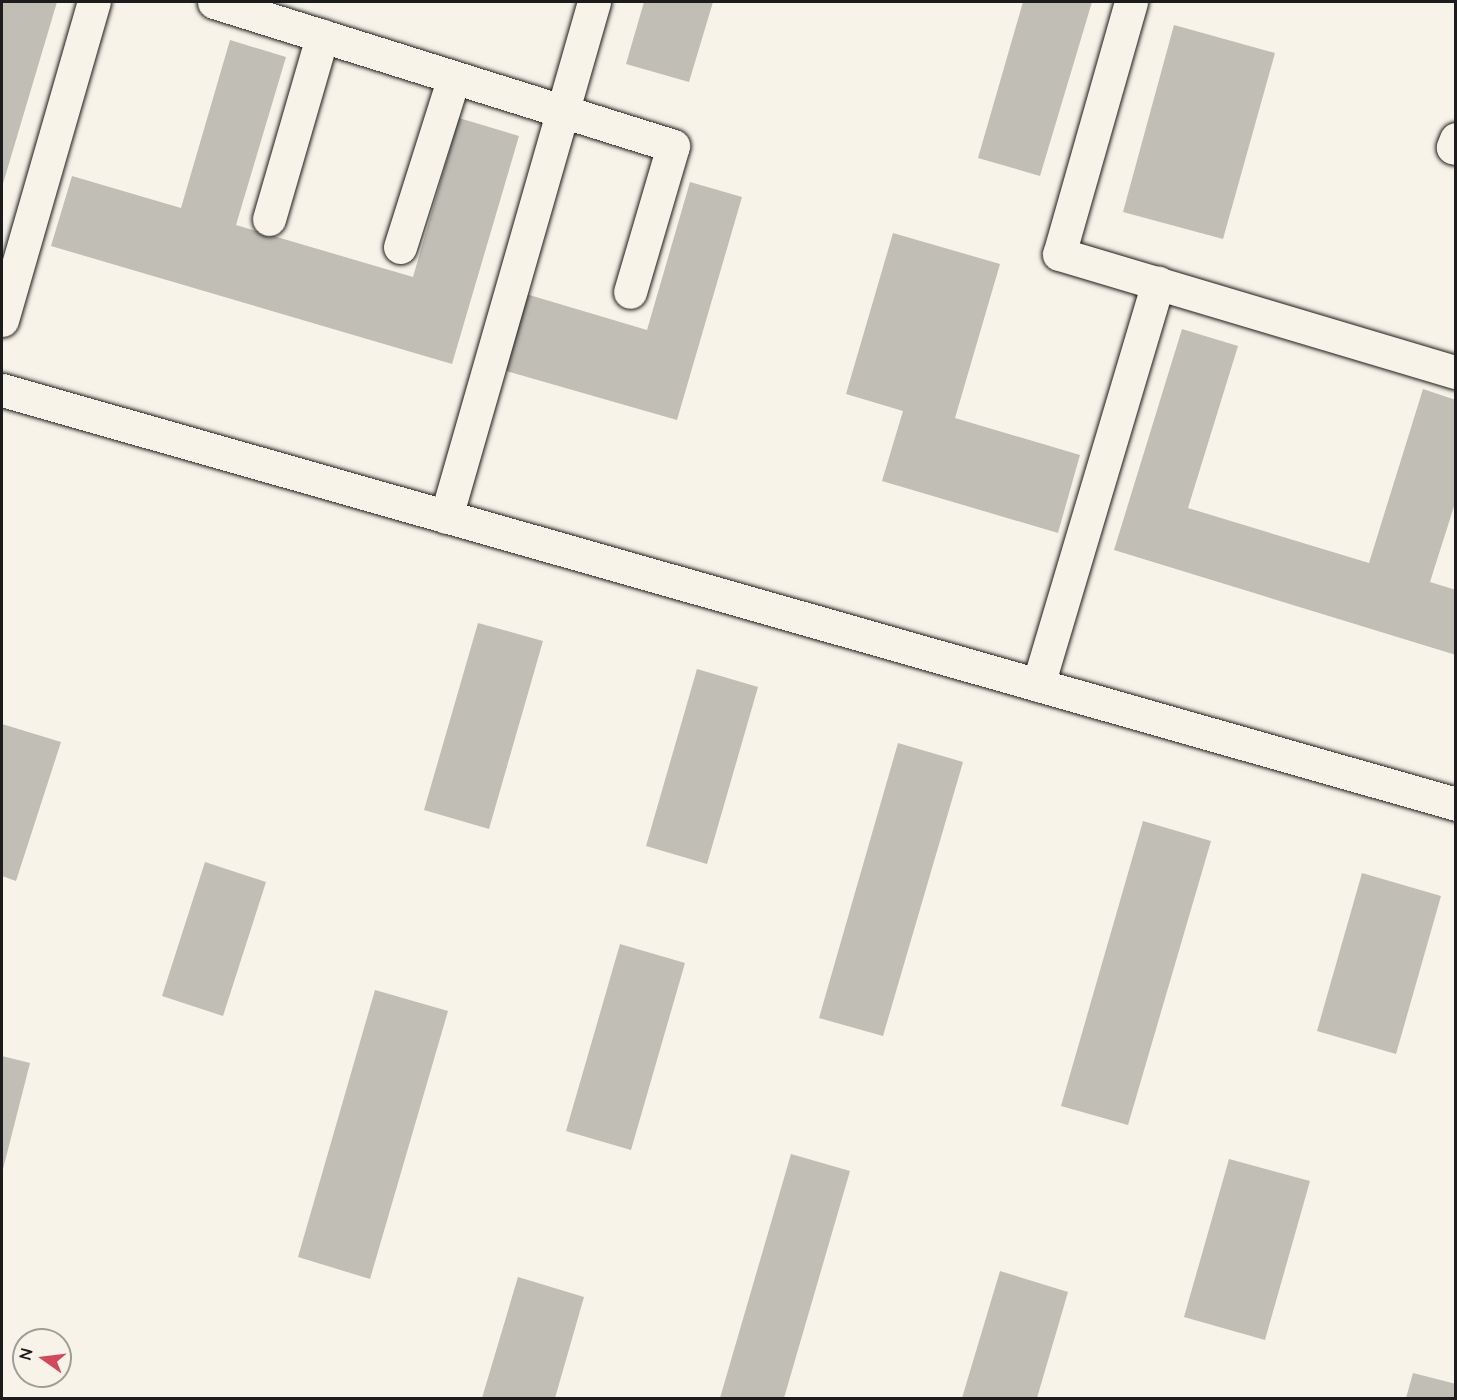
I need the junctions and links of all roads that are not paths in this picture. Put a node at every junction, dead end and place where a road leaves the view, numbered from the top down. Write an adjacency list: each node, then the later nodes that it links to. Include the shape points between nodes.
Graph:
1 (94, 2): 14 (street)
2 (214, 2): 5 (street)
3 (594, 2): 7 (street)
4 (1131, 2): 12 (street, via 1059,254)
5 (322, 36): 6 (street); 10 (street)
6 (454, 77): 7 (street); 11 (street)
7 (562, 112): 13 (street, via 673,146); 17 (street)
8 (1455, 139): 9 (street)
9 (1455, 148)
10 (269, 219)
11 (400, 247)
12 (1158, 283): 15 (street); 18 (street)
13 (630, 292)
14 (2, 320)
15 (1455, 372)
16 (2, 390): 17 (street)
17 (446, 517): 18 (street)
18 (1038, 685): 19 (street)
19 (1455, 804)

